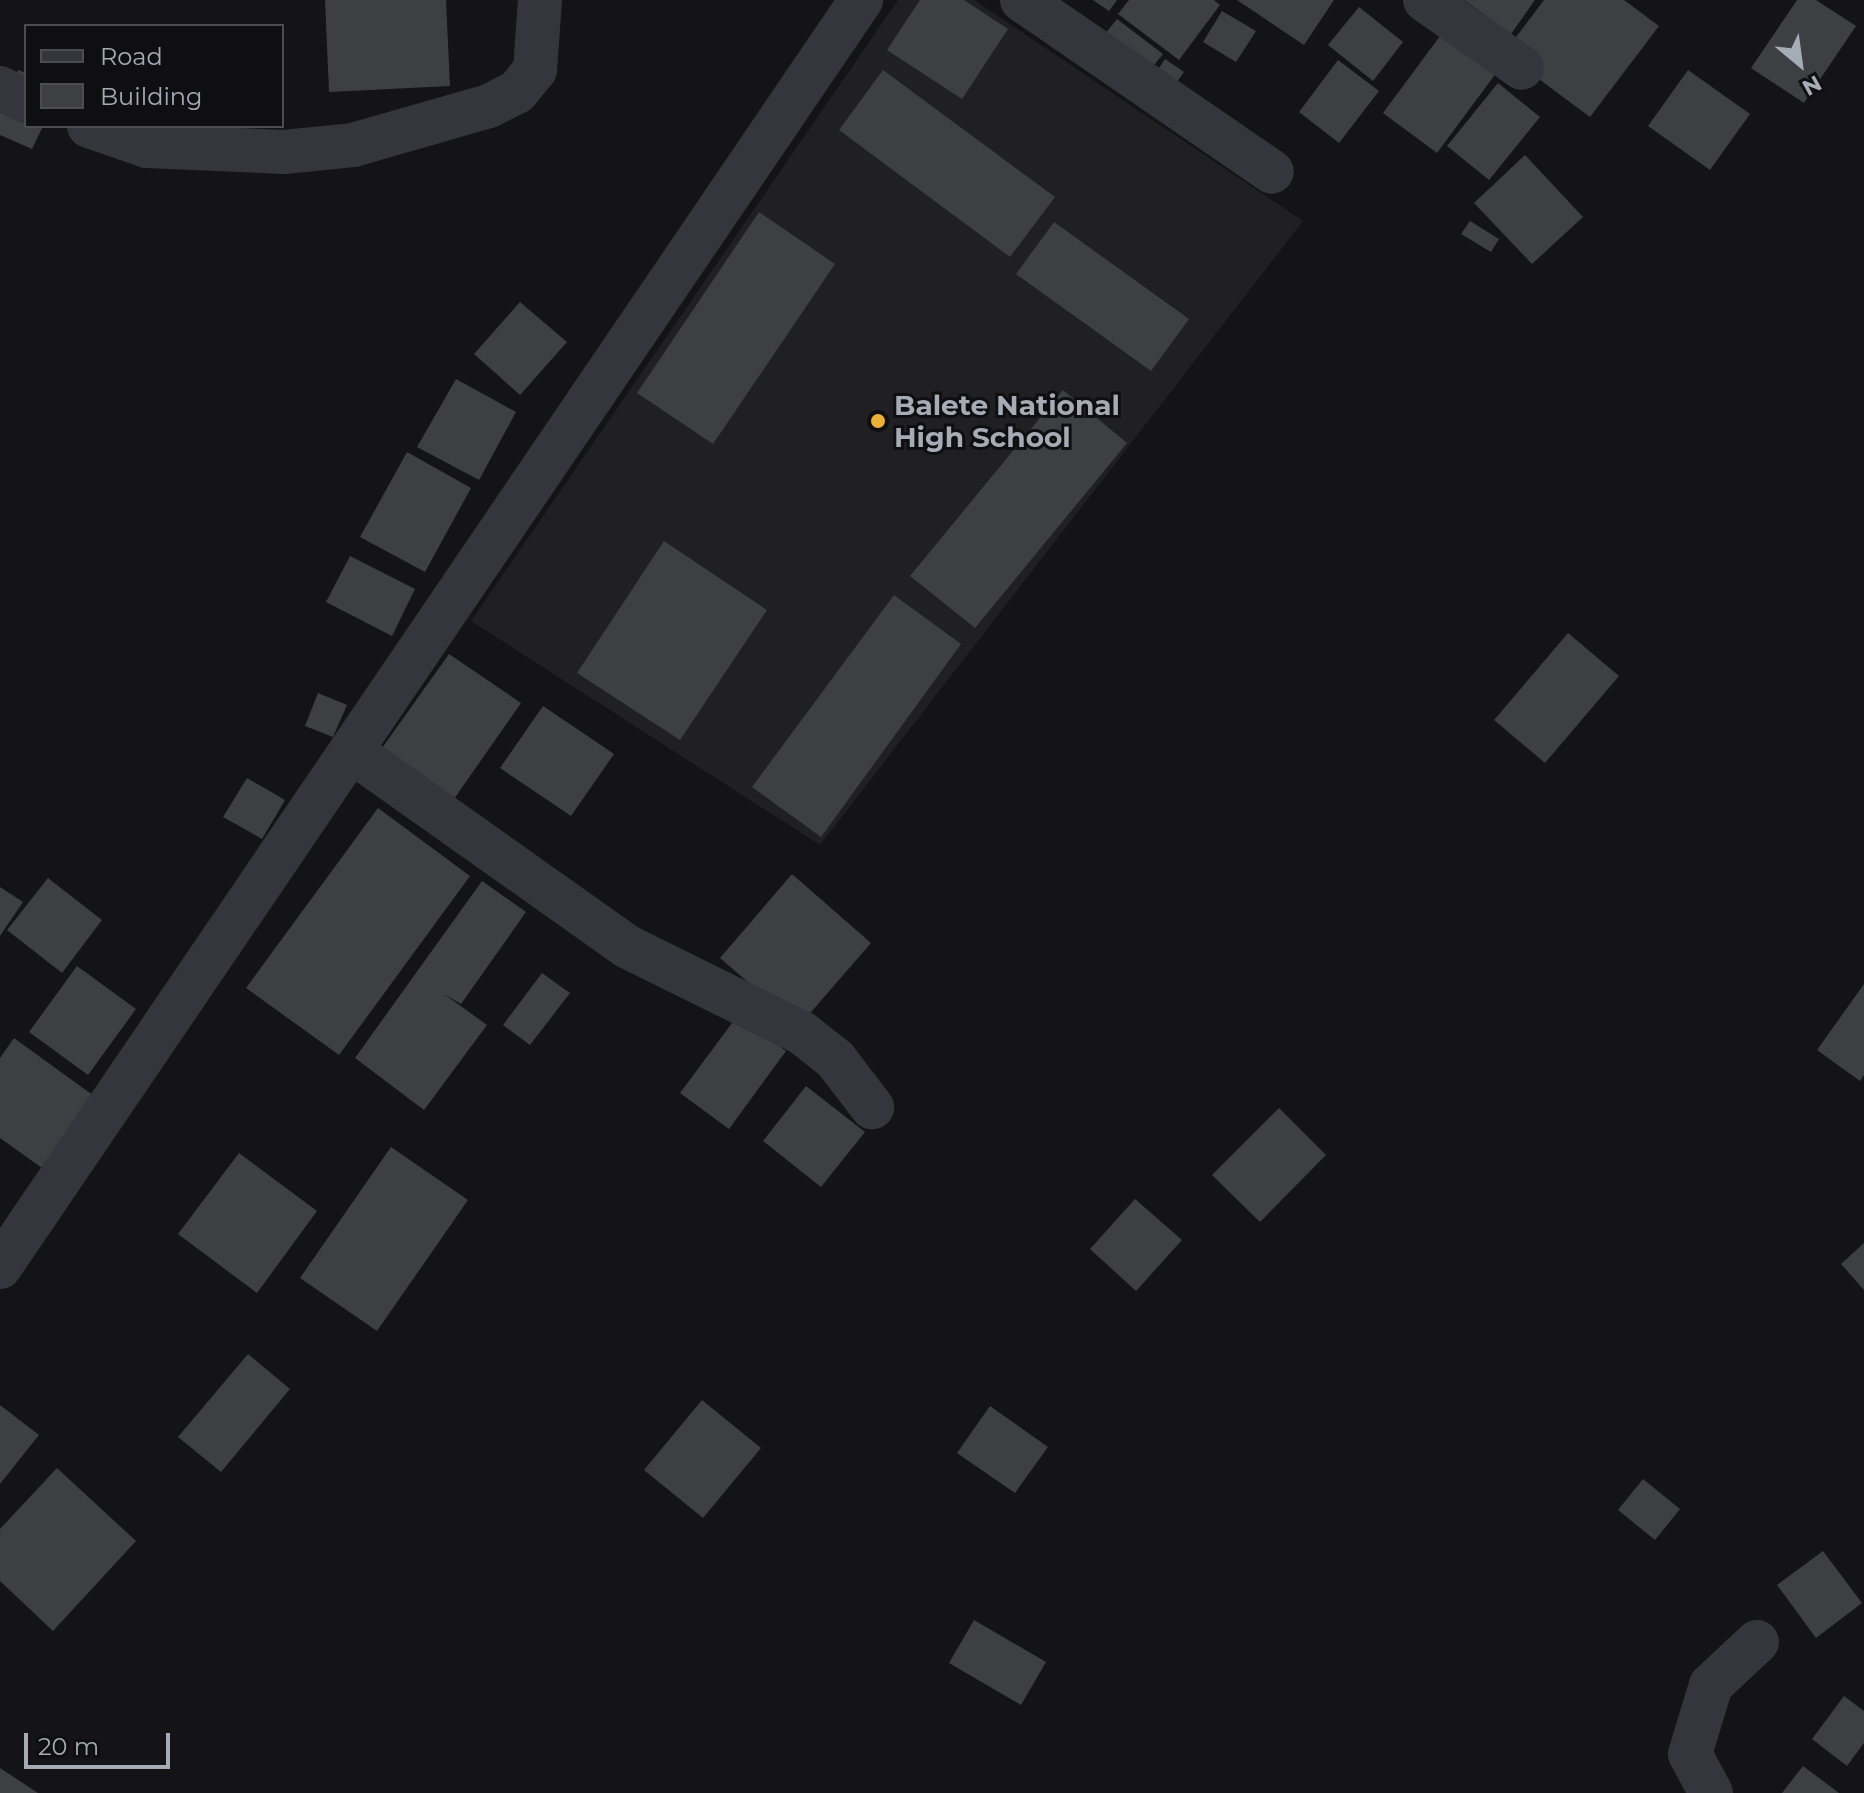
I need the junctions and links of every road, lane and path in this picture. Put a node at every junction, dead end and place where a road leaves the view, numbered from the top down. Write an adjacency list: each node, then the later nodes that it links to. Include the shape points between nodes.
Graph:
1 (540, 0): 8 (street, via 535,70 517,92 489,106 353,145 284,152 147,146)
2 (861, 0): 10 (street)
3 (1022, 0): 9 (street)
4 (1425, 0): 5 (street)
5 (1522, 68)
6 (0, 88): 7 (street)
7 (24, 100)
8 (95, 128)
9 (1272, 172)
10 (351, 751): 11 (street, via 626,946 802,1033 835,1059); 12 (street)
11 (872, 1107)
12 (0, 1267)
13 (1757, 1642): 14 (street, via 1711,1685 1690,1754)
14 (1711, 1793)

